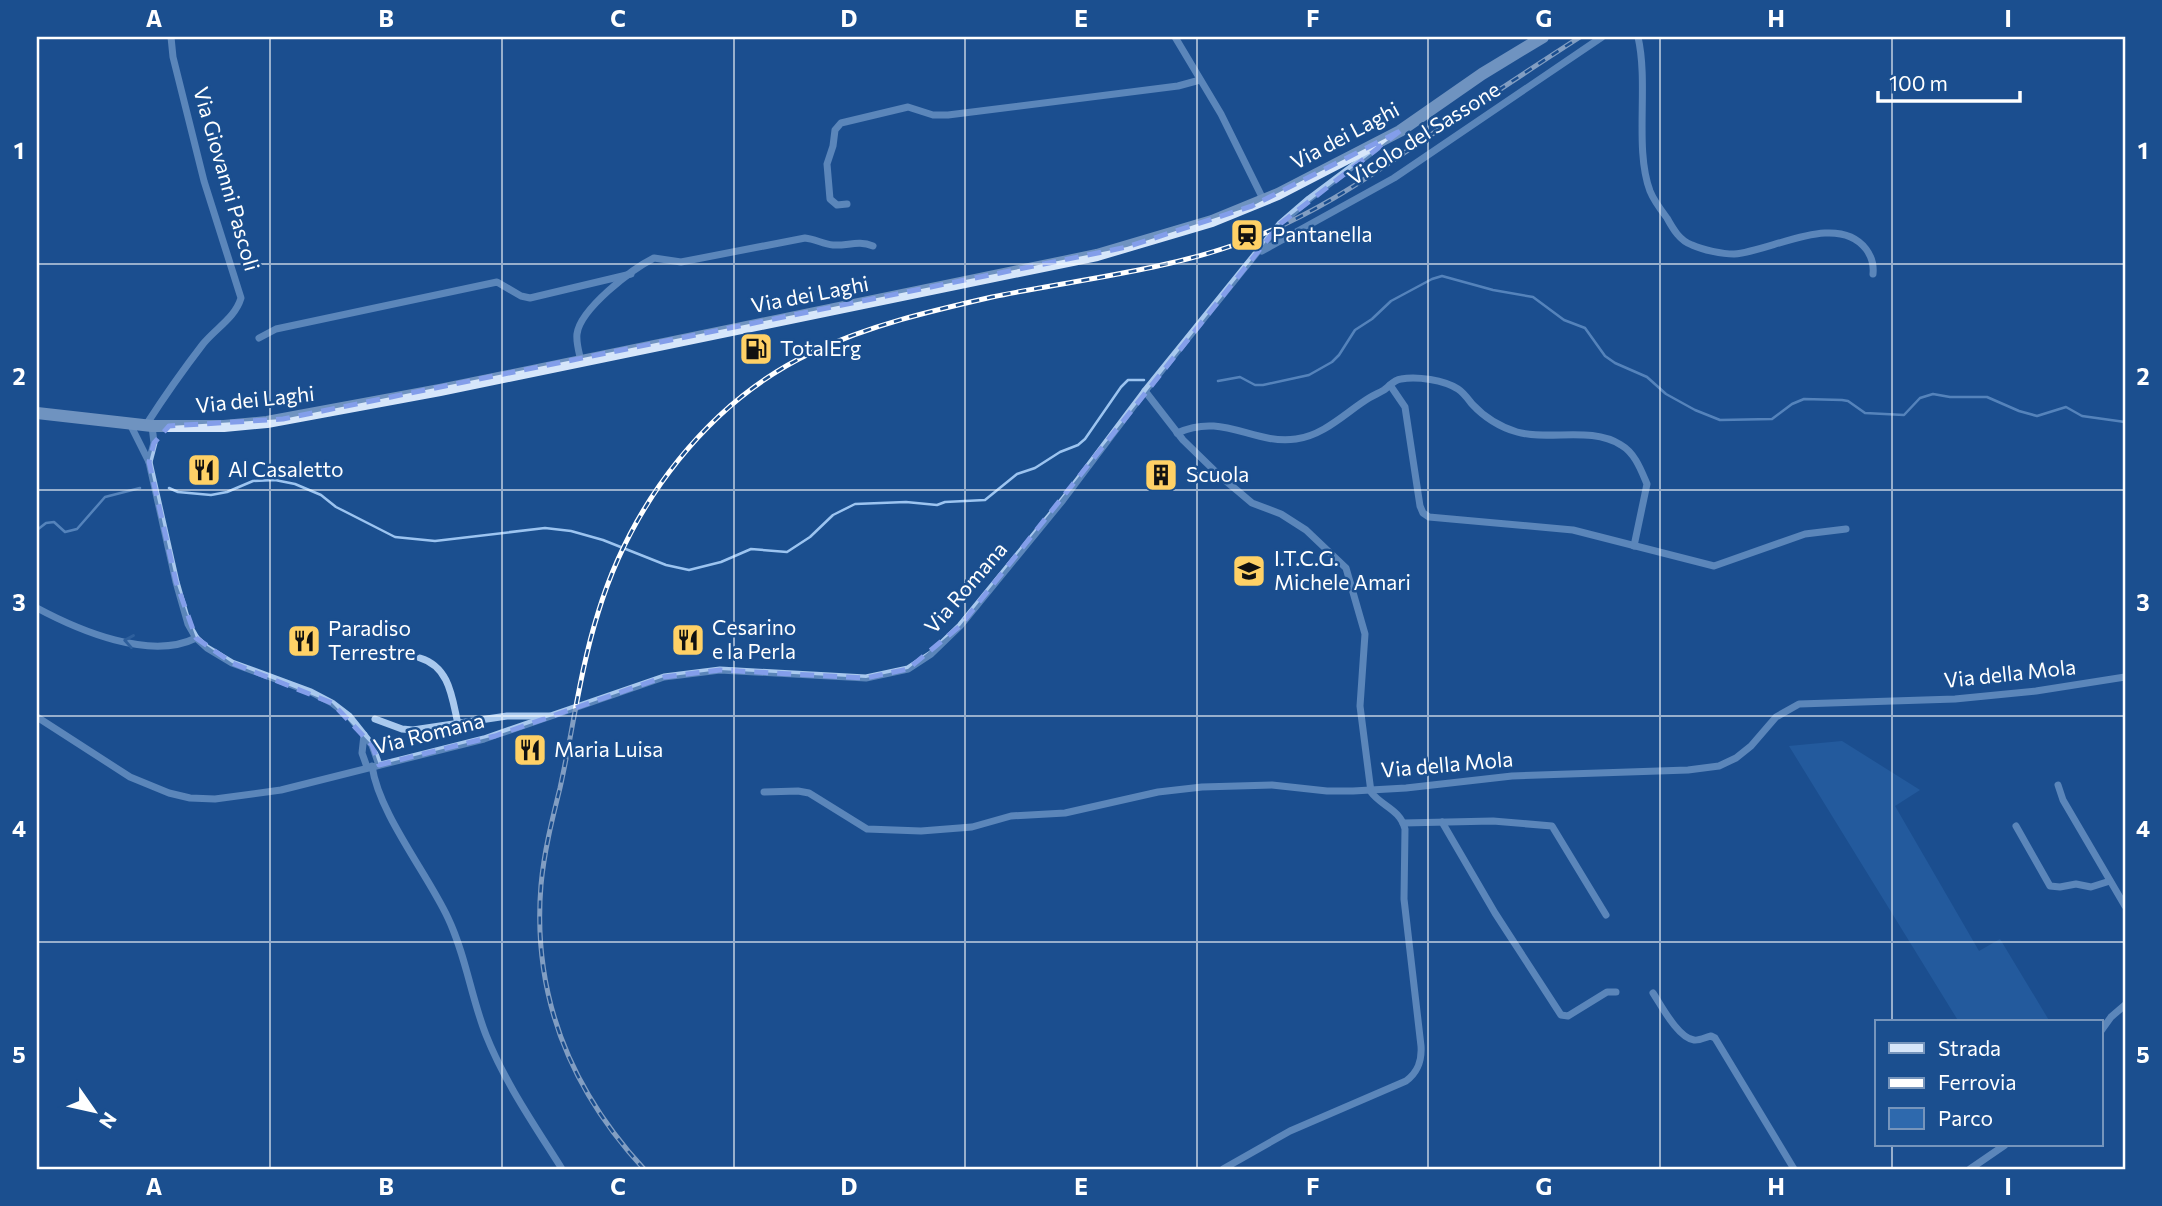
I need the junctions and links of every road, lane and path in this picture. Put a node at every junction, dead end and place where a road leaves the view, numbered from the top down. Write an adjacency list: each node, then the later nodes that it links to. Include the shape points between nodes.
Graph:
1 (171, 37): 19 (street, Via Giovanni Pascoli, via 204,181 241,298)
2 (1175, 37): 6 (street)
3 (1543, 37): 7 (main road, Via dei Laghi)
4 (1602, 37): 11 (street, Vicolo del Sassone, via 1394,178)
5 (1638, 37): 13 (street, via 1648,183 1680,238 1695,247 1732,254 1808,235 1842,235 1864,247 1874,264)
6 (1199, 79): 8 (street); 9 (street, via 1178,86 948,115 908,107 854,118 835,130 827,164 830,199 837,205)
7 (1400, 131): 8 (main road, Via dei Laghi); 11 (street, Via Romana, via 1299,207)
8 (1264, 201): 15 (main road, Via dei Laghi, via 1089,257)
9 (847, 204)
10 (873, 246): 12 (street, via 862,242 831,245 805,238 681,262 654,258)
11 (1258, 253): 17 (street, Via Romana)
12 (631, 274): 14 (street, via 530,298 497,282 275,330); 15 (street, via 584,314 576,342)
13 (1873, 274)
14 (259, 338)
15 (581, 361): 20 (main road, Via dei Laghi, via 275,421)
16 (1390, 385): 21 (street, via 1301,439 1257,436 1212,425); 26 (street, via 1404,404 1420,506 1426,515 1559,528); 26 (street, via 1400,379 1451,385 1494,423 1516,432 1598,437 1621,444 1647,484)
17 (1145, 391): 21 (street); 31 (street, Via Romana, via 960,626 912,667 861,678 699,671 652,680)
18 (37, 413): 19 (main road, Via dei Laghi)
19 (143, 425): 20 (main road, Via dei Laghi); 22 (street); 22 (street); 23 (street)
20 (169, 426): 23 (street)
21 (1177, 433): 38 (street, via 1249,501 1296,523 1346,568 1364,634 1360,706)
22 (138, 439): 24 (street)
23 (154, 443): 24 (street)
24 (149, 462): 28 (street, via 176,582)
25 (1846, 529): 26 (street, via 1805,534 1715,566)
26 (1634, 545)
27 (37, 608): 28 (street, one-way to 27, via 165,645 109,638)
28 (196, 638): 35 (street, via 232,663 327,700)
29 (420, 658): 34 (street, via 430,661 445,677)
30 (2125, 677): 38 (street, Via della Mola, via 1955,699 1799,704 1776,717 1740,756 1714,767 1513,776)
31 (553, 716): 34 (street, via 515,715); 36 (street, Via Romana, via 484,739)
32 (37, 717): 36 (street, Via Romana, via 130,777 190,798 243,797)
33 (374, 719): 34 (street, via 413,730)
34 (458, 724)
35 (364, 735): 36 (street, via 374,747); 36 (street, via 362,752)
36 (373, 766): 51 (street, via 381,797 455,933 494,1053)
37 (2058, 785): 43 (street)
38 (1371, 790): 39 (street, Via della Mola, via 1272,785 1176,789 1065,813 1011,816 972,827 921,831 867,829 809,793); 41 (street)
39 (764, 792)
40 (1442, 822): 41 (street); 45 (street, via 1552,825); 46 (street, via 1561,1015 1568,1016 1607,992)
41 (1403, 823): 52 (street, via 1404,899 1421,1051 1417,1069 1400,1084 1290,1130)
42 (2016, 826): 43 (street, via 2050,886 2098,886)
43 (2110, 881): 44 (street)
44 (2125, 906)
45 (1606, 915)
46 (1616, 992)
47 (1653, 993): 53 (street, via 1669,1019 1690,1039 1715,1038)
48 (2125, 1005): 49 (street)
49 (2102, 1030)
50 (2004, 1146): 54 (street)
51 (562, 1169)
52 (1223, 1169)
53 (1794, 1169)
54 (1970, 1169)

